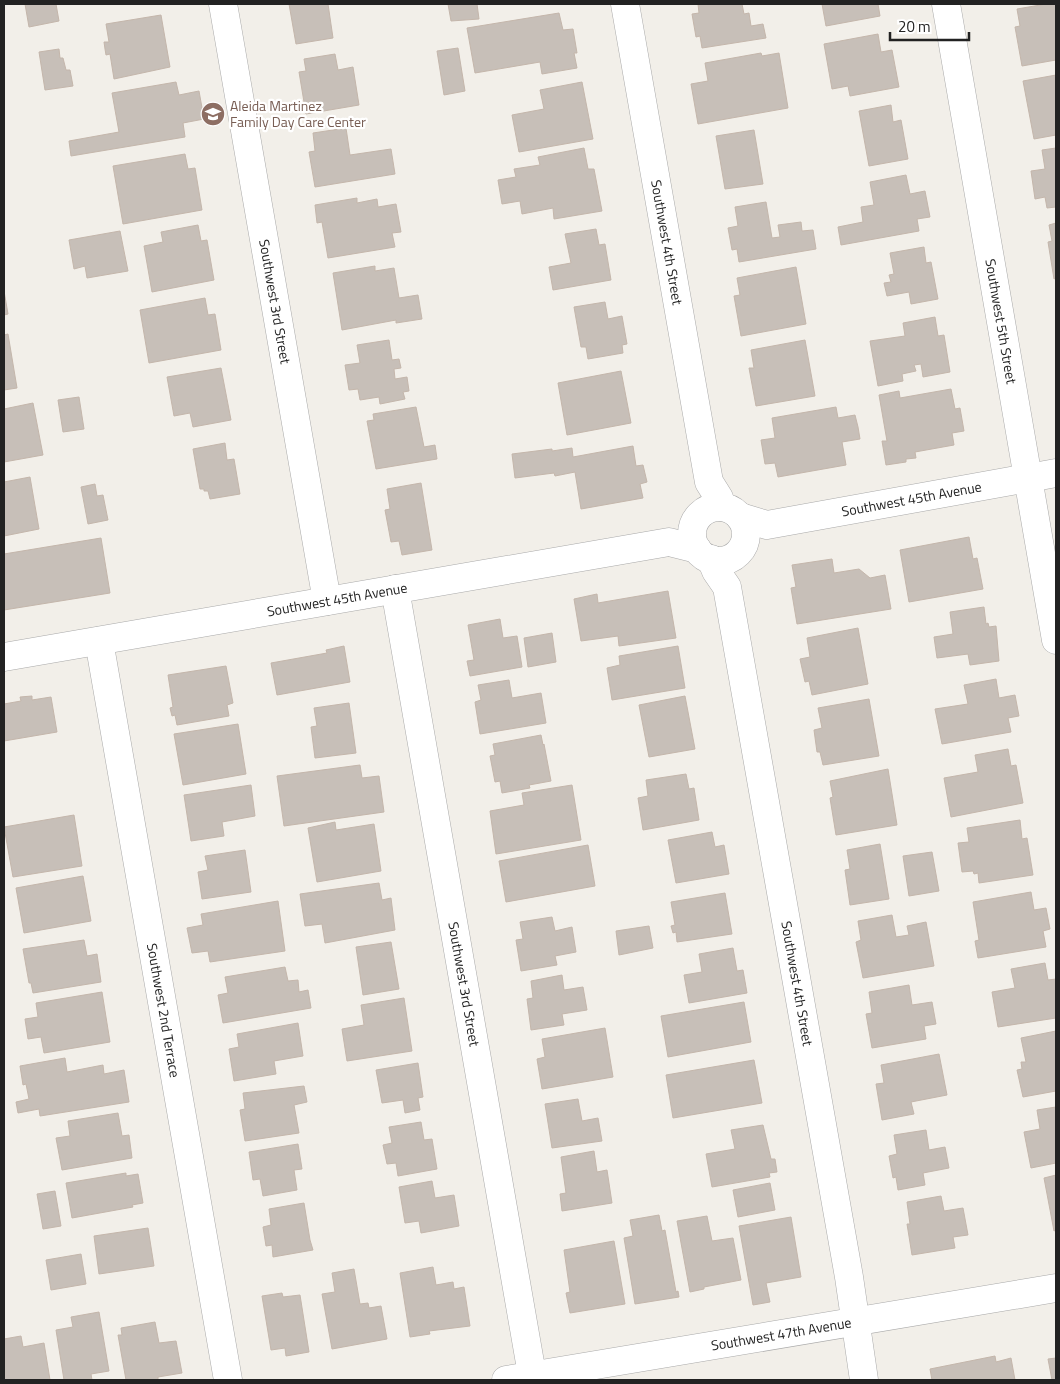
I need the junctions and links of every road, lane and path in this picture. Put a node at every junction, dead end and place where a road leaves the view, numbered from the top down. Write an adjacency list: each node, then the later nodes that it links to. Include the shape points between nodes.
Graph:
1 (223, 4): 8 (street, Southwest 3rd Street)
2 (625, 4): 6 (street, Southwest 4th Street, via 709,482 719,498)
3 (946, 4): 5 (street, Southwest 5th Street)
4 (1056, 473): 5 (street, Southwest 45th Avenue)
5 (1028, 478): 6 (street, Southwest 45th Avenue); 10 (street, Southwest 5th Street)
6 (719, 534): 7 (street, Southwest 45th Avenue); 13 (street, Southwest 4th Street)
7 (394, 589): 8 (street, Southwest 45th Avenue); 14 (street, Southwest 3rd Street)
8 (327, 601): 9 (street, Southwest 45th Avenue)
9 (99, 640): 11 (street, Southwest 45th Avenue); 15 (street, Southwest 2nd Terrace)
10 (1056, 640)
11 (4, 657)
12 (1056, 1288): 13 (street, Southwest 47th Avenue)
13 (856, 1321): 14 (street, Southwest 47th Avenue); 17 (street, Southwest 4th Street)
14 (533, 1378): 16 (street, Southwest 47th Avenue)
15 (228, 1380)
16 (506, 1380)
17 (864, 1380)

